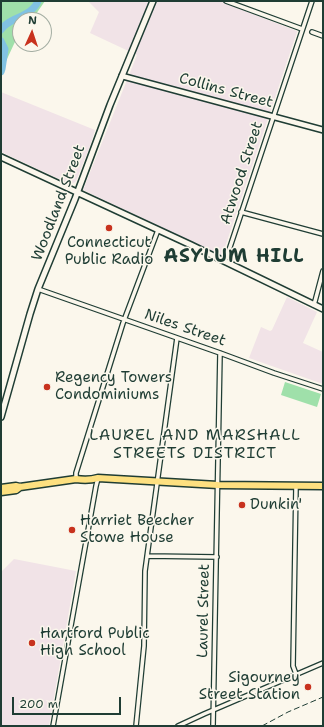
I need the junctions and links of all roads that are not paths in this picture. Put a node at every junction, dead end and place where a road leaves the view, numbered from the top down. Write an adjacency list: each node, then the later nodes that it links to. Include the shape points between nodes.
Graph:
1 (153, 1): 7 (main road, Woodland Street)
2 (226, 1): 4 (street)
3 (312, 1): 4 (street, Atwood Street)
4 (302, 29): 8 (street, Atwood Street)
5 (312, 32): 6 (street)
6 (323, 36)
7 (122, 76): 8 (street, Collins Street); 11 (main road, Woodland Street)
8 (273, 116): 9 (street, Collins Street); 12 (street, Atwood Street)
9 (323, 130)
10 (1, 157): 11 (main road)
11 (77, 193): 13 (main road); 17 (main road, Woodland Street)
12 (241, 212): 14 (street); 15 (street, Atwood Street)
13 (158, 230): 15 (main road); 20 (street)
14 (323, 234)
15 (225, 262): 18 (main road)
16 (323, 271): 18 (street)
17 (38, 289): 20 (street, Niles Street); 24 (main road, Woodland Street)
18 (314, 305): 19 (main road)
19 (323, 309)
20 (124, 320): 21 (street, Niles Street); 26 (street, via 78,465)
21 (177, 338): 22 (street, Niles Street); 27 (street)
22 (220, 353): 23 (street, Niles Street, via 274,374); 28 (street, Laurel Street)
23 (323, 389)
24 (1, 417)
25 (98, 478): 26 (main road, via 93,475); 27 (main road); 39 (street)
26 (76, 479): 31 (main road)
27 (158, 481): 28 (main road); 34 (street)
28 (218, 485): 29 (main road); 35 (street, Laurel Street)
29 (296, 486): 30 (main road); 37 (street, via 293,666)
30 (323, 486)
31 (20, 487): 32 (main road); 33 (main road)
32 (1, 488)
33 (1, 492)
34 (147, 556): 35 (street); 40 (street, via 144,646)
35 (217, 557): 38 (street, Laurel Street)
36 (323, 663): 37 (street)
37 (296, 674): 38 (street)
38 (214, 710): 41 (street); 42 (street, Laurel Street)
39 (53, 726)
40 (136, 726)
41 (178, 726)
42 (213, 726)

